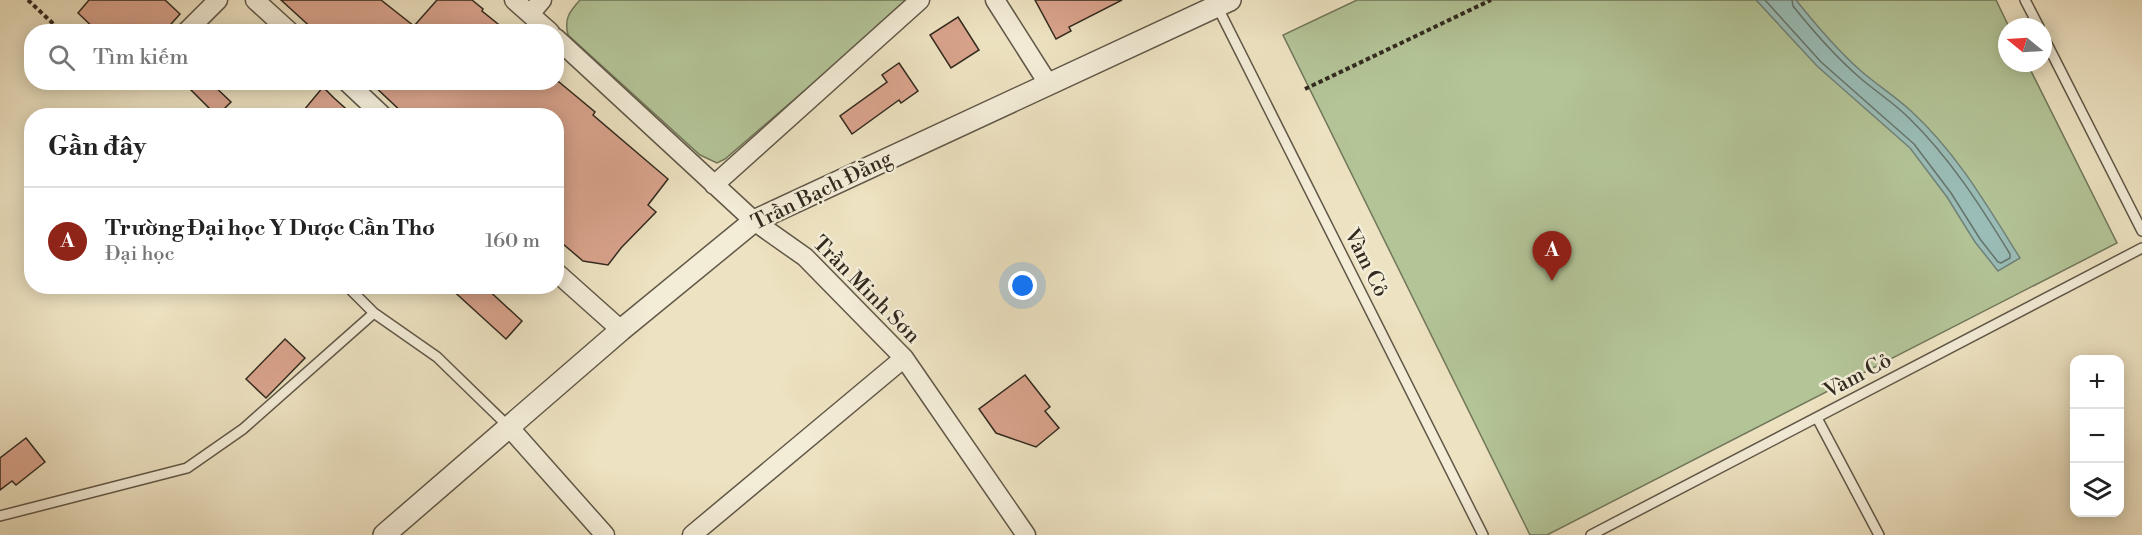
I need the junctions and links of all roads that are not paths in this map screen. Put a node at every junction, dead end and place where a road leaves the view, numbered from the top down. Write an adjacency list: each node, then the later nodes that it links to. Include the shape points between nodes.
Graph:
1 (218, 0): 10 (street)
2 (255, 0): 11 (street)
3 (514, 0): 8 (street)
4 (920, 0): 18 (street)
5 (995, 0): 15 (street)
6 (2025, 0): 9 (lane)
7 (1224, 3): 15 (street, Trần Bạch Đằng); 34 (lane, Vàm Cỏ)
8 (536, 7): 12 (street)
9 (2034, 18)
10 (194, 24)
11 (281, 24)
12 (545, 24)
13 (564, 45): 18 (street, Trần Minh Sơn)
14 (2052, 54): 20 (lane)
15 (1049, 85): 19 (street, Trần Bạch Đằng)
16 (355, 90): 17 (street)
17 (375, 108)
18 (714, 184): 19 (street, Trần Minh Sơn)
19 (754, 221): 25 (street, Trần Bạch Đằng); 26 (street, Trần Minh Sơn, via 805,257)
20 (2142, 231)
21 (2142, 248): 27 (lane, Vàm Cỏ)
22 (564, 279): 25 (street)
23 (355, 294): 24 (lane)
24 (374, 313): 28 (lane, via 437,357); 29 (lane, via 243,429 187,468)
25 (621, 330): 28 (street, Trần Bạch Đằng)
26 (904, 358): 32 (street); 33 (street, Trần Minh Sơn)
27 (1817, 418): 35 (lane, Vàm Cỏ); 36 (lane)
28 (509, 427): 30 (street, Trần Bạch Đằng); 31 (street)
29 (0, 516)
30 (384, 535)
31 (605, 535)
32 (692, 535)
33 (1026, 535)
34 (1483, 535)
35 (1591, 535)
36 (1879, 535)

